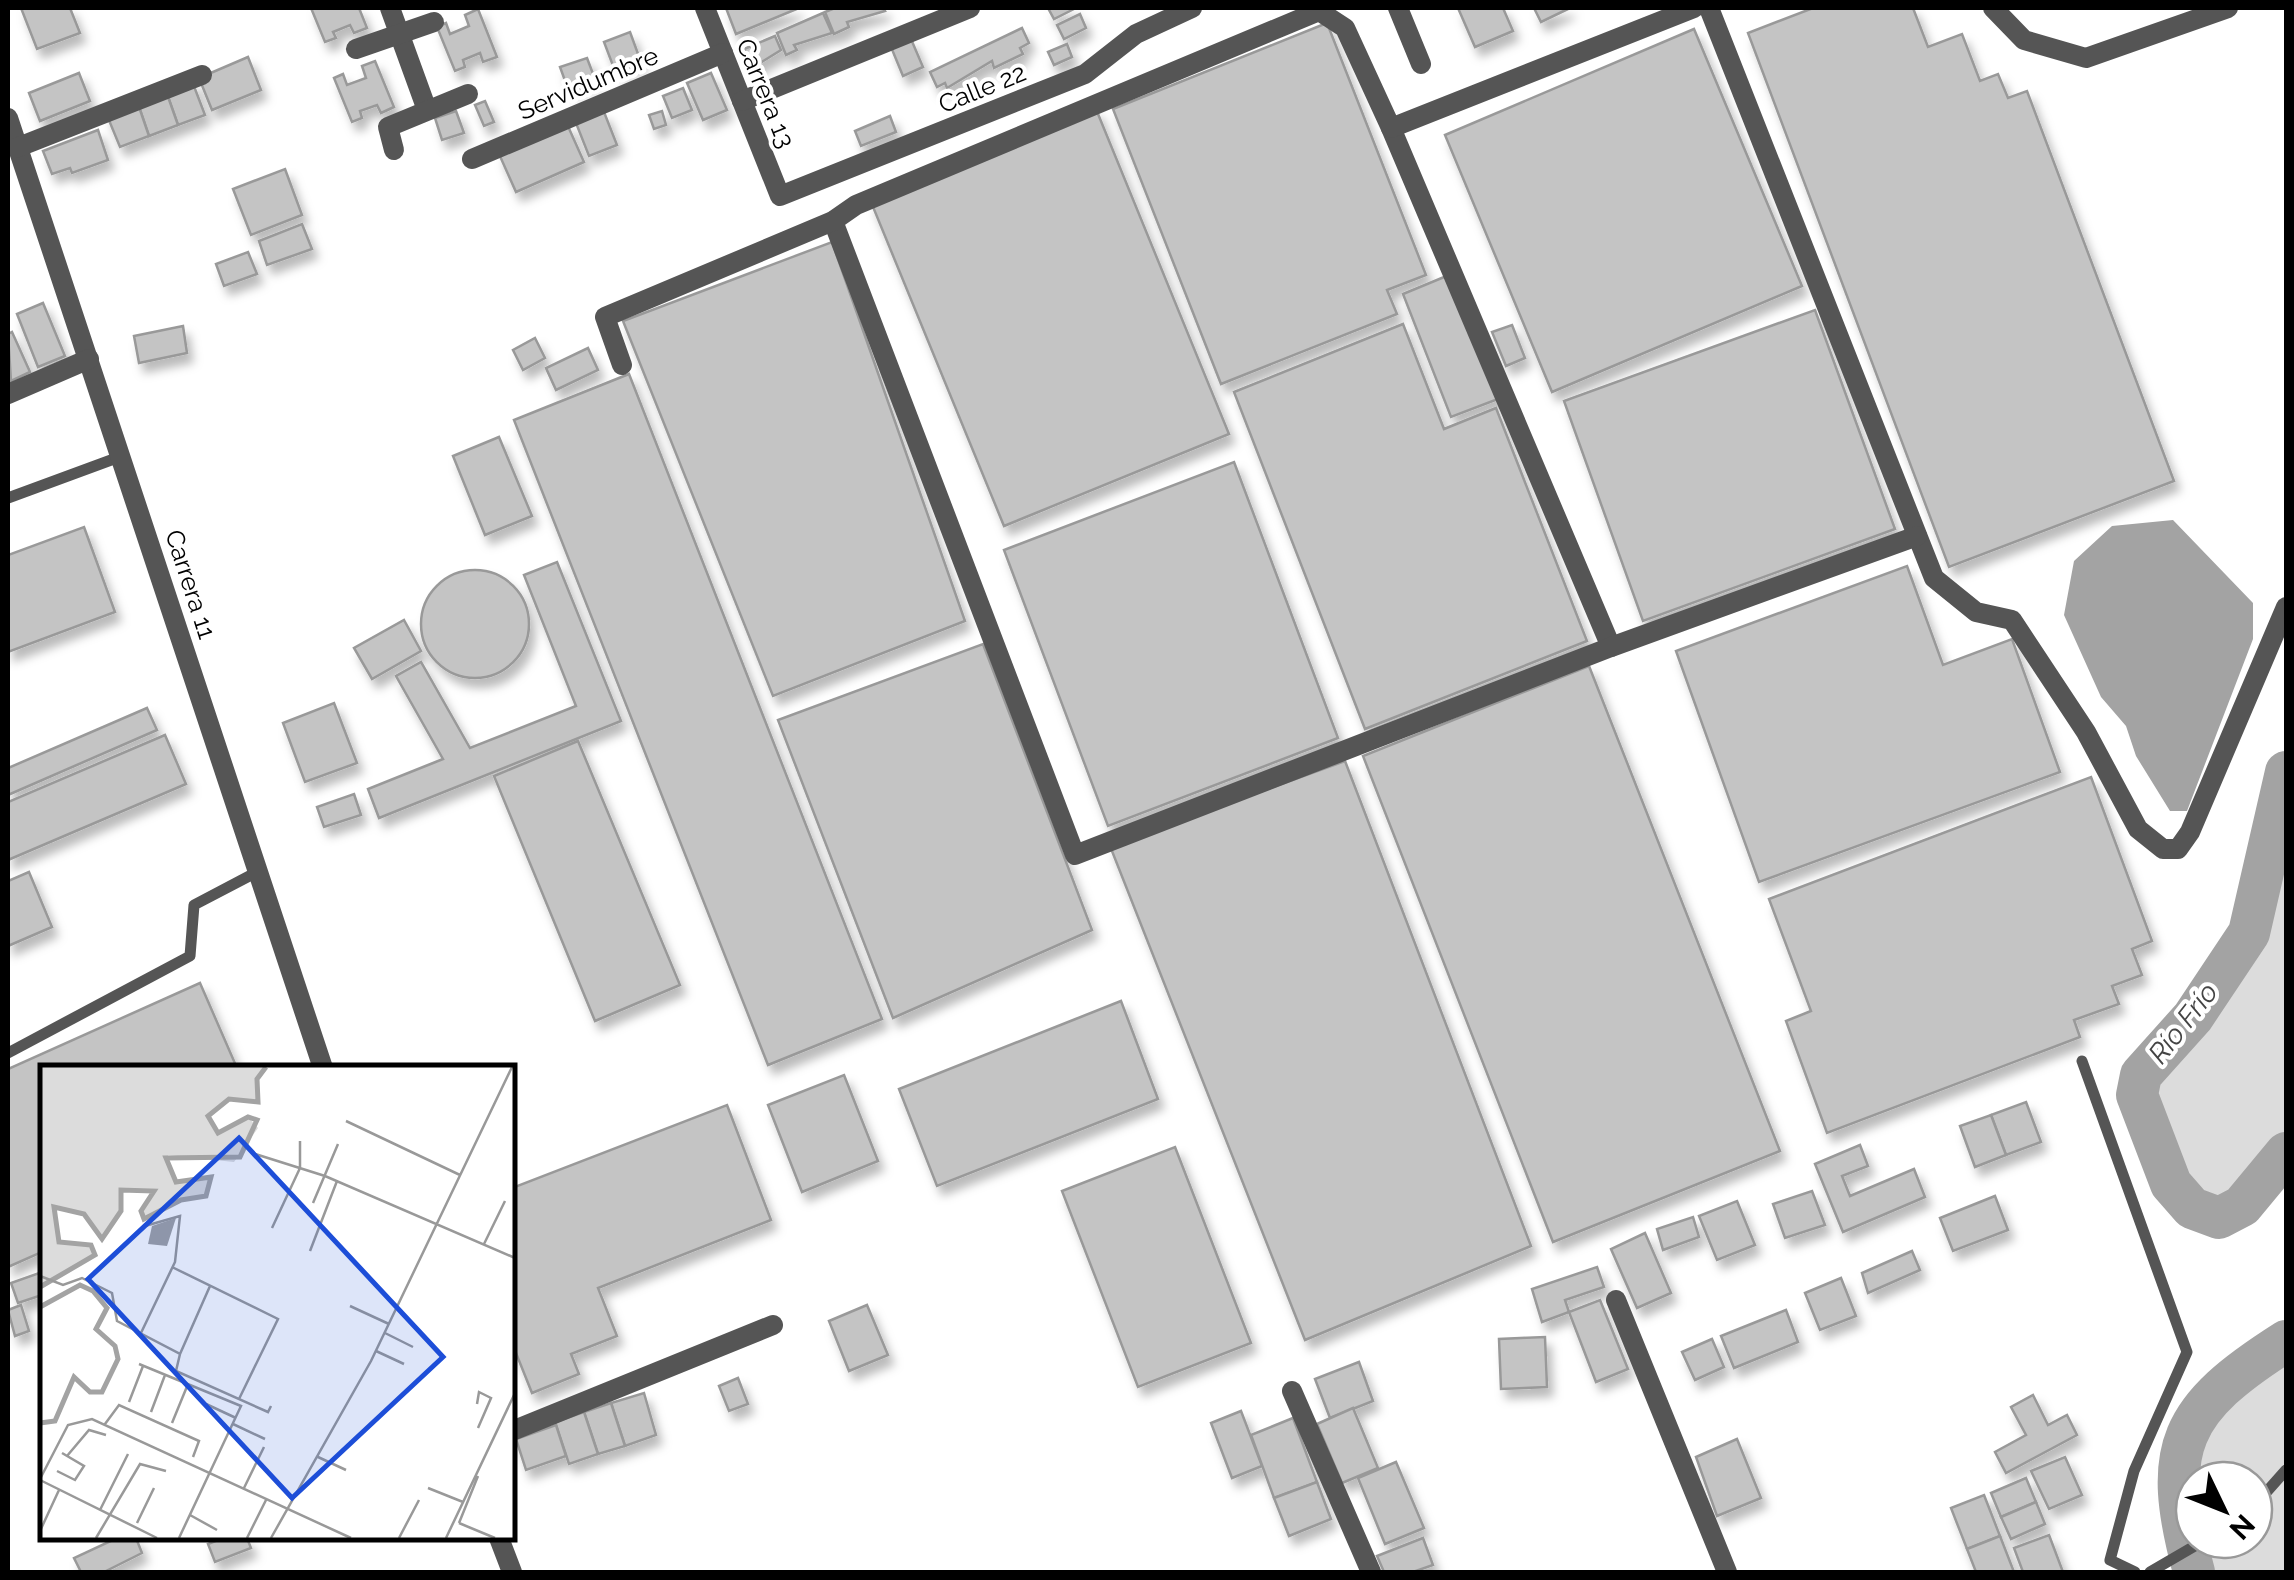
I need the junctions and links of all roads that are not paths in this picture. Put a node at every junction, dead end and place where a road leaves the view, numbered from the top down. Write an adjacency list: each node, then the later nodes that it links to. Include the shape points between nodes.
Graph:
1 (390, 8): 11 (street)
2 (705, 8): 13 (street, Carrera 13)
3 (970, 8): 17 (street)
4 (1398, 8): 14 (street)
5 (1694, 8): 20 (street)
6 (1709, 8): 31 (street)
7 (1993, 8): 8 (street, via 2024,40 2086,58)
8 (2228, 8)
9 (1185, 9): 24 (street, Calle 22, via 1136,34 1085,74)
10 (434, 22): 11 (street)
11 (400, 34): 12 (street); 18 (street)
12 (356, 50)
13 (723, 54): 17 (street, Carrera 13); 23 (street, Servidumbre)
14 (1421, 64)
15 (202, 75): 21 (street)
16 (468, 94): 18 (street)
17 (742, 101): 24 (street, Carrera 13)
18 (428, 110): 22 (street, via 388,127)
19 (8, 118): 21 (street, Carrera 11)
20 (1392, 128): 25 (street, via 1346,28 1318,10 856,205); 33 (street)
21 (16, 148): 26 (street, Carrera 11)
22 (394, 150)
23 (472, 159)
24 (780, 196)
25 (833, 221): 27 (street, via 605,317); 33 (street, via 1075,855)
26 (89, 358): 28 (street); 29 (street, Carrera 11)
27 (622, 365)
28 (8, 394)
29 (122, 456): 30 (lane); 34 (street, Carrera 11)
30 (8, 498)
31 (1917, 536): 32 (street, via 1934,578 1976,612 2012,620 2086,732 2138,830 2163,849 2178,849 2190,832); 33 (street)
32 (2286, 607)
33 (1611, 647)
34 (259, 871): 35 (lane, via 194,905 190,956); 37 (street, Carrera 11)
35 (8, 1053)
36 (2082, 1061): 47 (lane, via 2187,1352 2134,1471 2110,1560)
37 (323, 1065)
38 (1616, 1300): 46 (street)
39 (773, 1324): 41 (street)
40 (1292, 1390): 45 (street)
41 (515, 1430)
42 (499, 1540): 44 (street)
43 (2174, 1558): 48 (lane)
44 (512, 1572)
45 (1371, 1572)
46 (1728, 1572)
47 (2136, 1572)
48 (2150, 1572)

